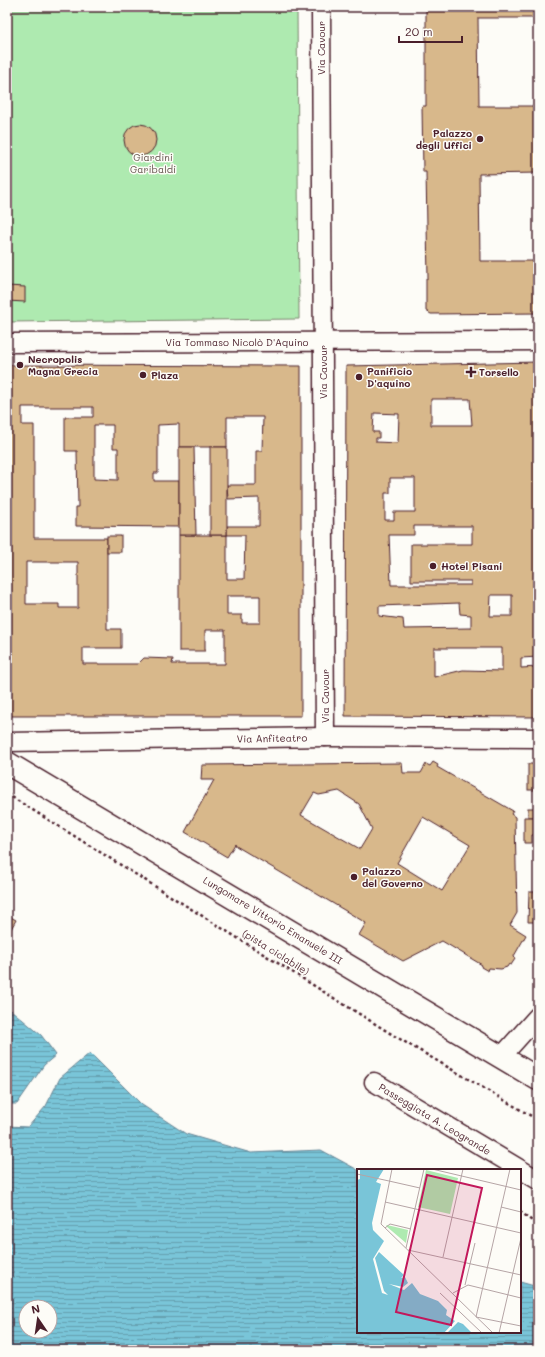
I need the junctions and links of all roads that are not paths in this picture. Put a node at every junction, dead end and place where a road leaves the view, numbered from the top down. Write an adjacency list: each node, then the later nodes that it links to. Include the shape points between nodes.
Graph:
1 (321, 7): 2 (street, Via Cavour)
2 (323, 341): 3 (street, Via Tommaso Nicolò D'Aquino); 4 (street, Via Tommaso Nicolò D'Aquino); 5 (street, Via Cavour)
3 (538, 341)
4 (7, 343)
5 (325, 737): 6 (street, Via Anfiteatro); 7 (street, Via Anfiteatro)
6 (538, 738)
7 (7, 742)
8 (7, 764): 10 (main road, Lungomare Vittorio Emanuele III)
9 (538, 1016): 10 (street)
10 (502, 1056): 11 (main road, Lungomare Vittorio Emanuele III)
11 (538, 1079)
12 (374, 1082): 13 (street, Passeggiata A. Leogrande)
13 (520, 1169)
14 (521, 1170): 15 (street, Passeggiata A. Leogrande)
15 (538, 1180)

